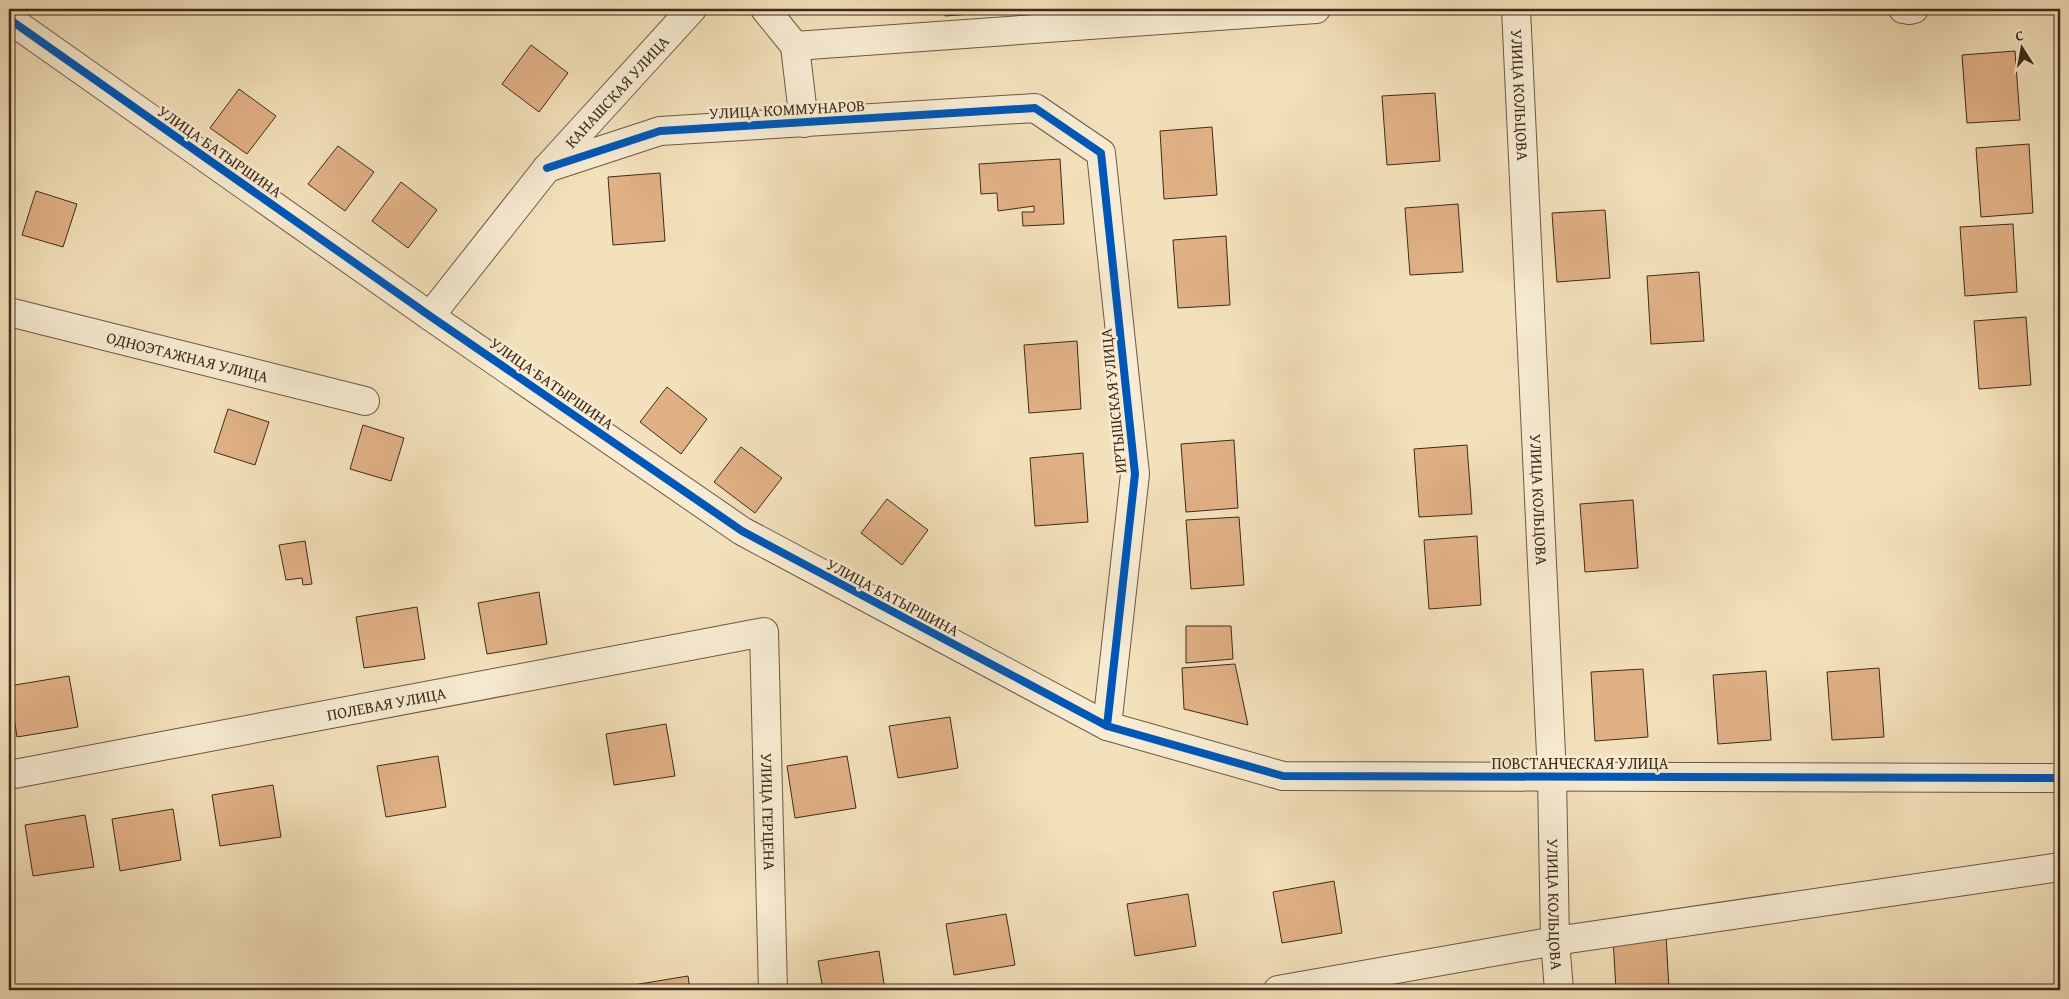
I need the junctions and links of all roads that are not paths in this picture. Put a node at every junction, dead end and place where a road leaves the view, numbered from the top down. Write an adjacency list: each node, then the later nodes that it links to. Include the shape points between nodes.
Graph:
1 (692, 9): 12 (street, КАНАШСКАЯ УЛИЦА)
2 (765, 9): 9 (street)
3 (1316, 9): 7 (street)
4 (1516, 9): 19 (street, УЛИЦА КОЛЬЦОВА)
5 (1903, 9): 6 (street)
6 (1914, 9)
7 (1088, 17): 9 (street)
8 (9, 19): 14 (street, УЛИЦА БАТЫРШИНА)
9 (796, 46): 11 (street)
10 (1035, 108): 11 (street, УЛИЦА КОММУНАРОВ); 17 (street, ИРТЫШСКАЯ УЛИЦА, via 1101,153 1135,474)
11 (804, 122): 12 (street, УЛИЦА КОММУНАРОВ, via 660,131)
12 (547, 168): 14 (street, КАНАШСКАЯ УЛИЦА)
13 (9, 312): 15 (street, ОДНОЭТАЖНАЯ УЛИЦА)
14 (430, 316): 17 (street, УЛИЦА БАТЫРШИНА, via 742,531)
15 (365, 401)
16 (764, 632): 18 (street, ПОЛЕВАЯ УЛИЦА); 23 (street, УЛИЦА ГЕРЦЕНА)
17 (1107, 726): 19 (street, ПОВСТАНЧЕСКАЯ УЛИЦА, via 1283,776)
18 (9, 775)
19 (1552, 776): 20 (street, ПОВСТАНЧЕСКАЯ УЛИЦА); 22 (street, УЛИЦА КОЛЬЦОВА)
20 (2060, 778)
21 (2060, 867): 22 (street)
22 (1555, 941): 24 (street); 25 (street, УЛИЦА КОЛЬЦОВА)
23 (772, 990)
24 (1278, 990)
25 (1559, 990)

